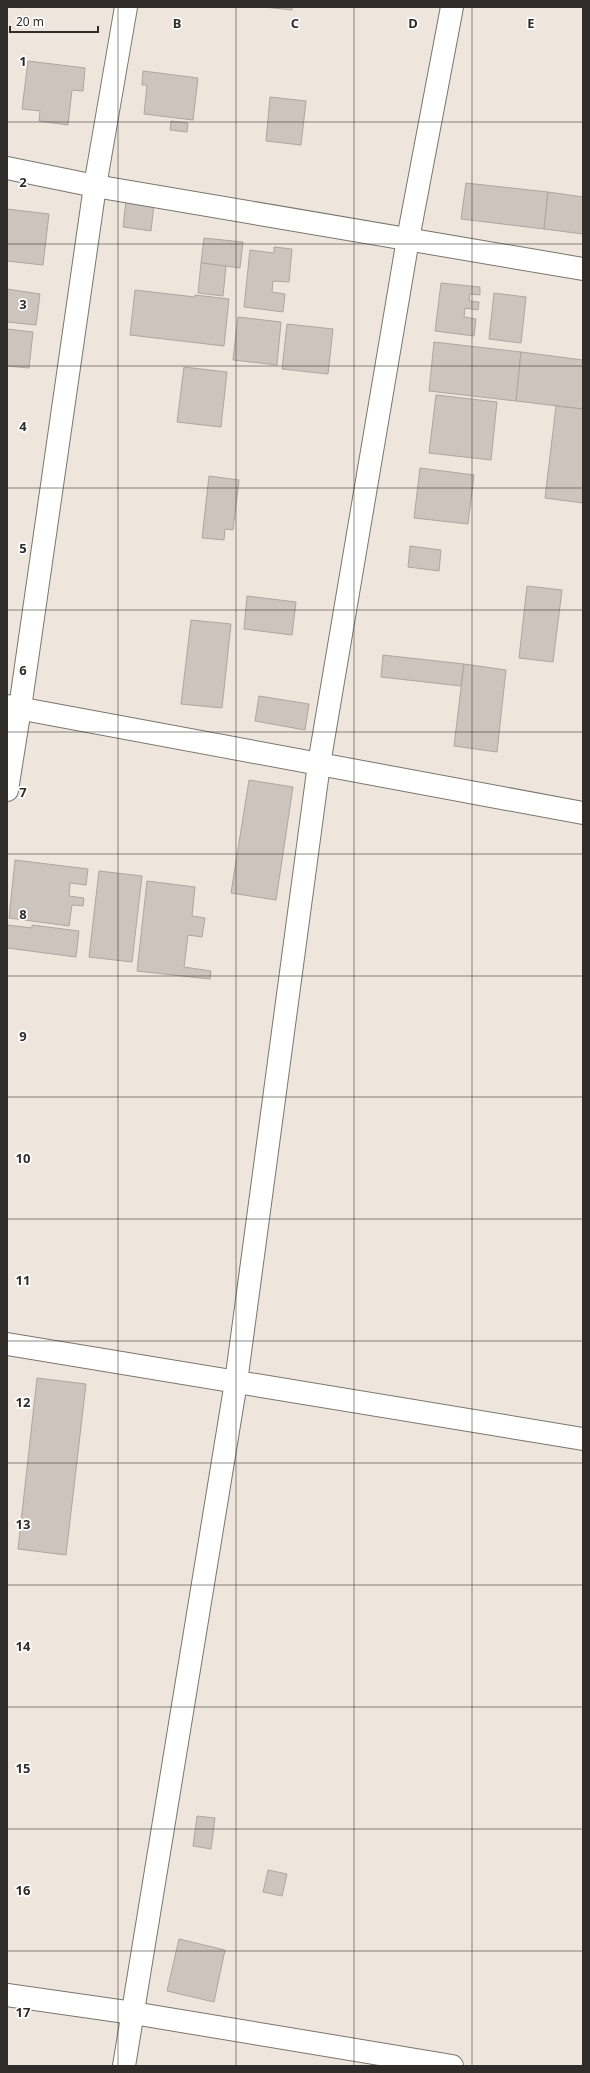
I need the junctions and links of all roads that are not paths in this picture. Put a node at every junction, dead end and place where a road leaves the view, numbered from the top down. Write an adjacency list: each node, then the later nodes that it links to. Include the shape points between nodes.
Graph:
1 (126, 7): 4 (street)
2 (452, 7): 5 (street)
3 (7, 168): 4 (street)
4 (94, 186): 5 (street); 7 (street)
5 (408, 239): 6 (street); 8 (street)
6 (583, 269)
7 (14, 707): 8 (street); 9 (street)
8 (319, 764): 10 (street); 12 (street)
9 (7, 790)
10 (583, 813)
11 (7, 1344): 12 (street)
12 (236, 1382): 13 (street); 15 (street)
13 (583, 1439)
14 (7, 1995): 15 (street)
15 (133, 2013): 16 (street); 17 (street)
16 (124, 2066)
17 (452, 2066)

